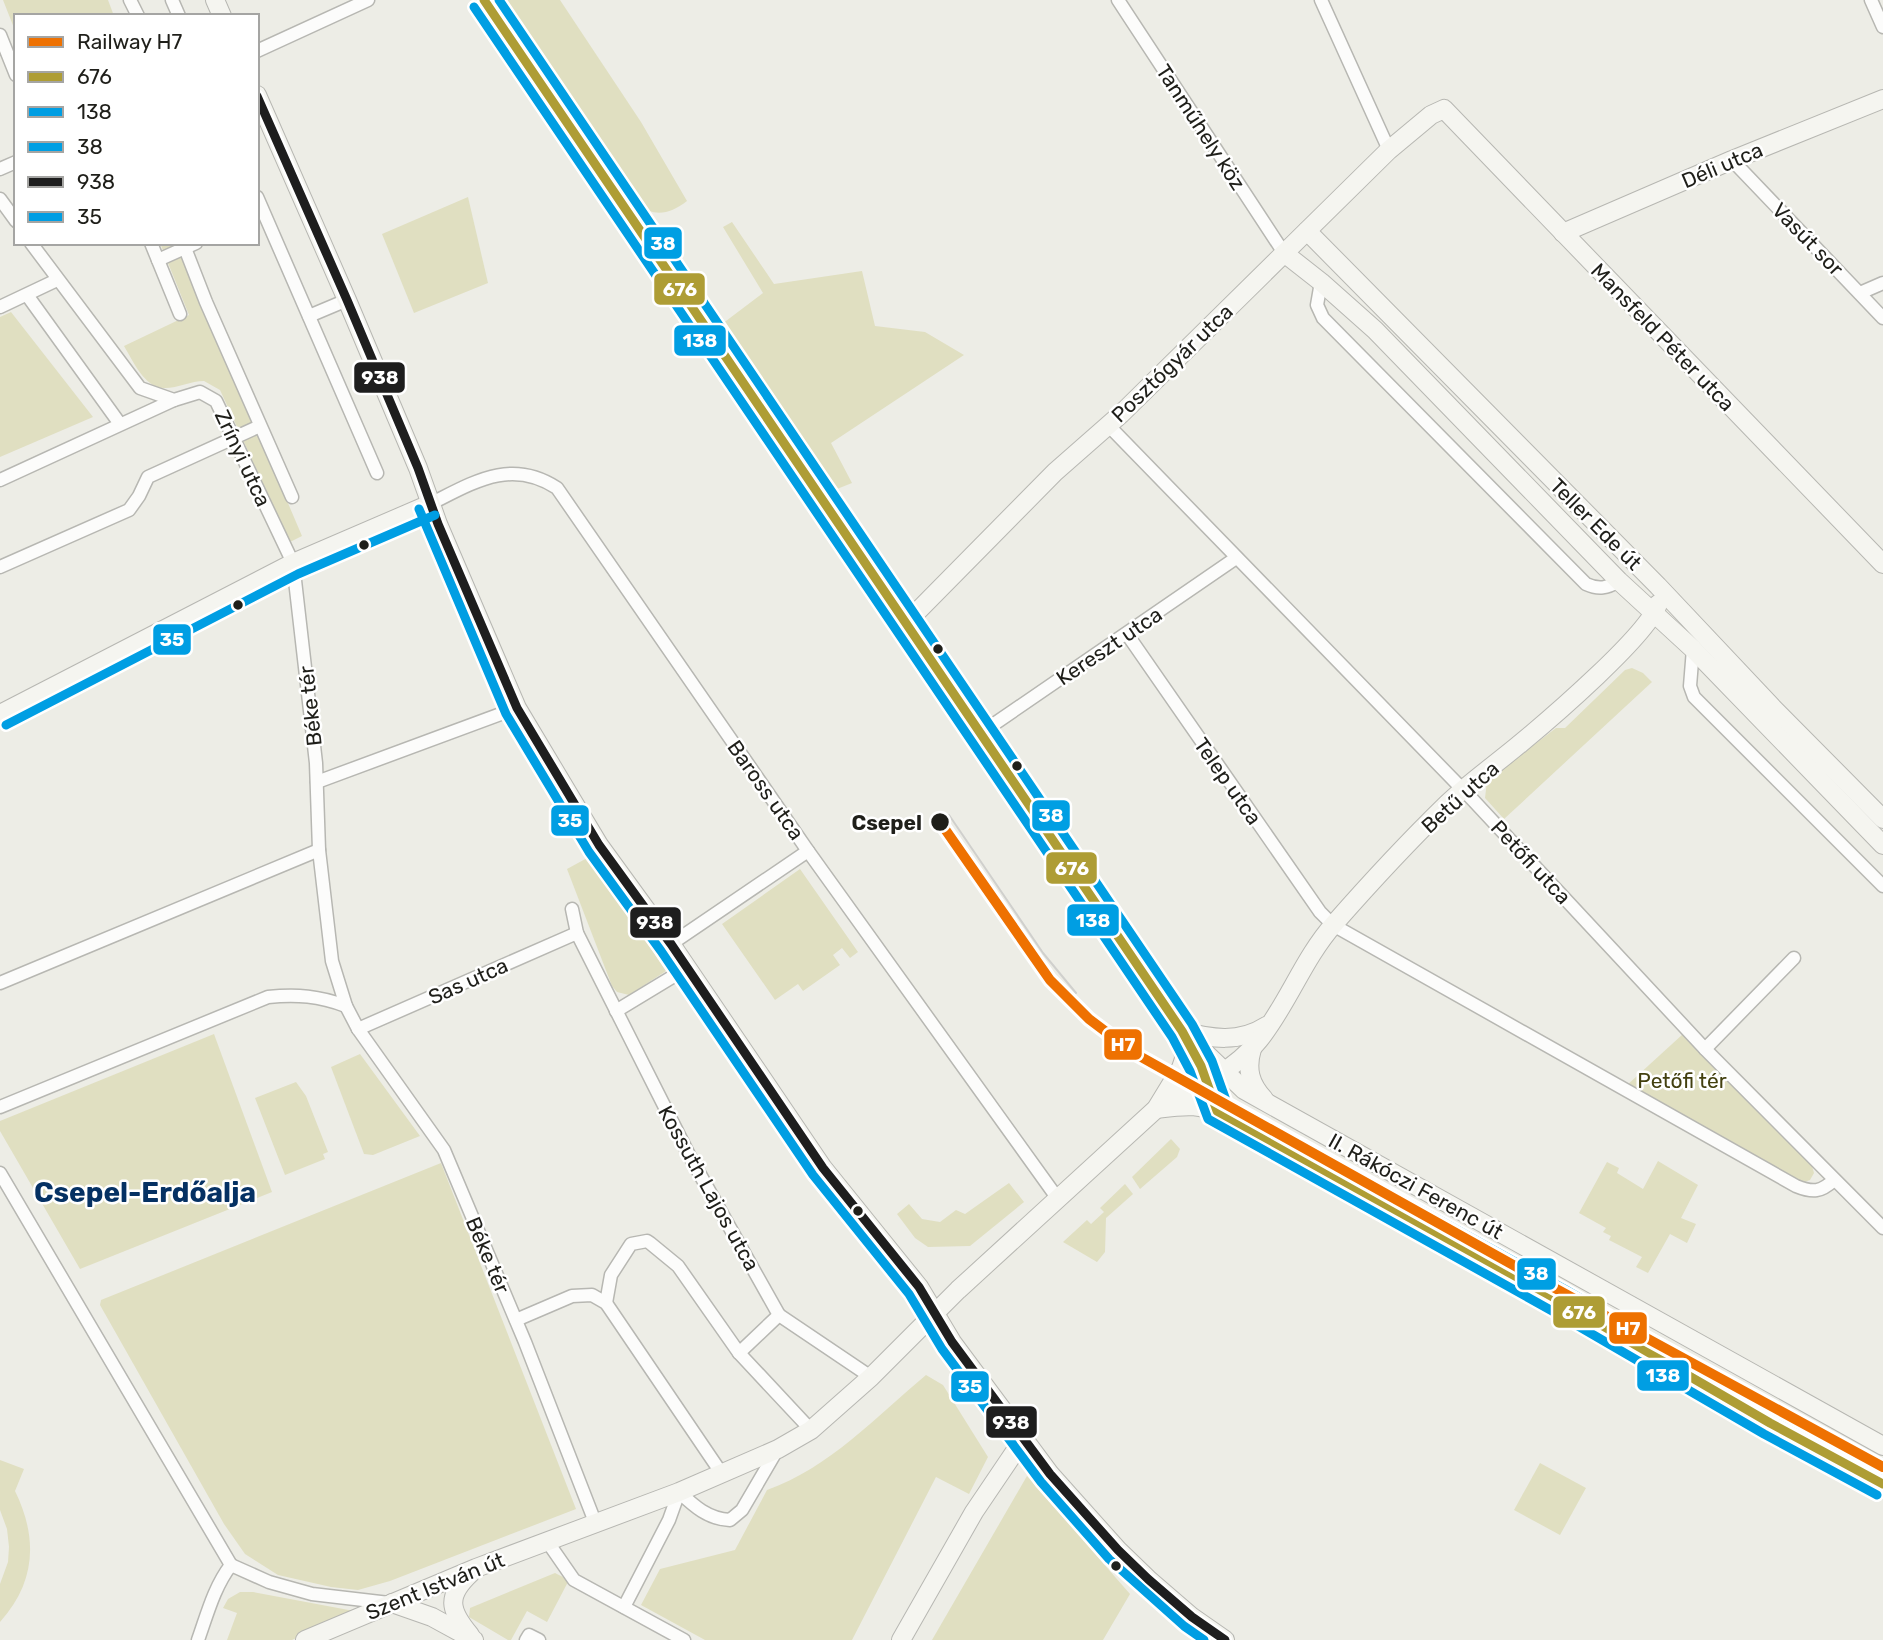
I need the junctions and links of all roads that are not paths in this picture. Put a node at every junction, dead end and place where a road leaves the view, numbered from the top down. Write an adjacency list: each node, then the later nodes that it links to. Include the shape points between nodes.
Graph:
1 (368, 0): 8 (street)
2 (484, 0): 51 (street, II. Rákóczi Ferenc út)
3 (1118, 0): 23 (street, Tanműhely köz)
4 (1321, 0): 13 (street)
5 (1871, 0): 6 (street)
6 (1883, 27)
7 (0, 35): 9 (street)
8 (259, 50)
9 (14, 70)
10 (1883, 99): 14 (street, Déli utca)
11 (259, 100): 30 (street)
12 (1444, 110): 13 (street, Posztógyár utca, via 1431,115); 19 (street, Mansfeld Péter utca)
13 (1389, 150): 18 (street, Posztógyár utca)
14 (1732, 160): 19 (street, Déli utca); 28 (street, Vasút sor)
15 (0, 199): 17 (street)
16 (259, 206): 33 (street)
17 (14, 218)
18 (1307, 231): 23 (street, Posztógyár utca); 49 (street, Teller Ede út)
19 (1563, 233): 46 (street, Mansfeld Péter utca)
20 (32, 245): 25 (street)
21 (152, 245): 24 (street)
22 (188, 245): 24 (street); 38 (street)
23 (1284, 254): 26 (street, Teller Ede út); 37 (street, Posztógyár utca)
24 (159, 260): 32 (street)
25 (57, 280): 29 (street); 35 (street, via 135,382)
26 (1321, 282): 48 (street, Teller Ede út, via 1375,330); 48 (street, Teller Ede út, via 1317,305 1323,318 1586,584 1604,588)
27 (1883, 283): 28 (street)
28 (1860, 293): 34 (street, Vasút sor)
29 (27, 295): 31 (street); 36 (street)
30 (347, 300): 33 (street); 43 (street)
31 (0, 307)
32 (180, 314)
33 (309, 316): 40 (street)
34 (1883, 318)
35 (173, 400): 36 (street, Zrínyi utca); 39 (street, Zrínyi utca, via 195,392 211,396)
36 (120, 424): 41 (street, Zrínyi utca)
37 (1108, 425): 44 (street, Petőfi utca); 51 (street, Posztógyár utca, via 1055,472)
38 (260, 426): 39 (street); 42 (street)
39 (233, 438): 45 (street, Zrínyi utca); 47 (street, via 148,477 129,510)
40 (377, 473)
41 (0, 480)
42 (292, 497)
43 (430, 503): 45 (street); 54 (street); 62 (street, Baross utca, via 483,479 510,473 530,474 557,488)
44 (1236, 558): 52 (street, Kereszt utca); 58 (street, Petőfi utca)
45 (293, 563): 55 (street); 57 (street, Béke tér)
46 (1883, 564)
47 (0, 568)
48 (1619, 581): 50 (street, Teller Ede út)
49 (1658, 586): 50 (street); 59 (street, Teller Ede út)
50 (1654, 613): 53 (street, Teller Ede út); 58 (street, Betű utca, via 1547,721)
51 (906, 623): 56 (street, II. Rákóczi Ferenc út)
52 (1126, 634): 56 (street, Kereszt utca); 65 (street, Telep utca)
53 (1693, 649): 60 (street, Teller Ede út); 63 (street, via 1690,686 1694,697)
54 (517, 708): 57 (street); 67 (street, via 599,845)
55 (0, 714)
56 (981, 733): 75 (street, II. Rákóczi Ferenc út)
57 (317, 782): 61 (street, Béke tér)
58 (1464, 790): 65 (street, Betű utca); 77 (street, Petőfi utca)
59 (1883, 819)
60 (1883, 845)
61 (319, 850): 70 (street); 71 (street, Béke tér, via 332,961)
62 (808, 851): 67 (street); 86 (street, Baross utca)
63 (1883, 886)
64 (572, 909): 66 (street, Kossuth Lajos utca)
65 (1333, 925): 73 (street, Betű utca, via 1308,958); 85 (street, via 1796,1186 1819,1191)
66 (577, 933): 72 (street, Kossuth Lajos utca); 74 (street, Sas utca)
67 (671, 944): 69 (street)
68 (1794, 958): 77 (street)
69 (687, 968): 72 (street); 89 (street, via 823,1168 919,1287)
70 (0, 983)
71 (346, 1006): 74 (street, Béke tér); 81 (street, via 299,994 268,997)
72 (616, 1012): 90 (street, Kossuth Lajos utca, via 688,1155)
73 (1272, 1022): 75 (street, via 1242,1037 1216,1038); 76 (street, Betű utca)
74 (358, 1029): 91 (street, Béke tér, via 444,1150)
75 (1182, 1031): 78 (street, II. Rákóczi Ferenc út); 79 (street, II. Rákóczi Ferenc út); 82 (street, Szent István út, via 1181,1068)
76 (1252, 1049): 78 (street, Betű utca); 80 (street, via 1249,1074)
77 (1705, 1049): 85 (street, Petőfi utca)
78 (1223, 1070): 79 (street, Betű utca); 80 (street, II. Rákóczi Ferenc út, via 1244,1090)
79 (1207, 1082): 82 (street, Szent István út); 83 (street, II. Rákóczi Ferenc út)
80 (1266, 1102): 96 (street, II. Rákóczi Ferenc út)
81 (0, 1107)
82 (1156, 1109): 83 (street, via 1191,1104); 86 (street, Szent István út)
83 (1217, 1111): 99 (street, II. Rákóczi Ferenc út)
84 (0, 1173): 103 (street)
85 (1834, 1180): 87 (street, Petőfi utca)
86 (1058, 1199): 89 (street, Szent István út)
87 (1883, 1228)
88 (606, 1303): 91 (street, via 592,1294 572,1296); 92 (street, via 611,1275 624,1253 631,1244 647,1241 678,1266); 98 (street)
89 (934, 1314): 93 (street, Szent István út); 95 (street)
90 (779, 1315): 92 (street); 93 (street)
91 (516, 1320): 101 (street, Béke tér)
92 (739, 1353): 94 (street)
93 (871, 1377): 94 (street, Szent István út)
94 (811, 1430): 97 (street, Szent István út)
95 (1024, 1438): 113 (street, via 974,1512); 114 (street, via 1118,1550)
96 (1883, 1446)
97 (778, 1449): 98 (street, Szent István út); 100 (street, via 741,1510 730,1520 717,1519)
98 (722, 1474): 100 (street, Szent István út)
99 (1883, 1484)
100 (679, 1492): 101 (street, Szent István út); 106 (street)
101 (595, 1522): 102 (street, Szent István út)
102 (547, 1541): 104 (street, Szent István út); 106 (street, via 573,1580)
103 (231, 1566): 105 (street, via 312,1594); 107 (street)
104 (476, 1568): 105 (street, Szent István út); 109 (street, via 460,1583 452,1602 457,1619)
105 (393, 1603): 108 (street, Szent István út); 109 (street)
106 (624, 1607): 112 (street)
107 (199, 1639)
108 (305, 1640)
109 (474, 1640)
110 (526, 1640): 111 (street, via 529,1635)
111 (539, 1640)
112 (684, 1640)
113 (901, 1640)
114 (1225, 1640)

